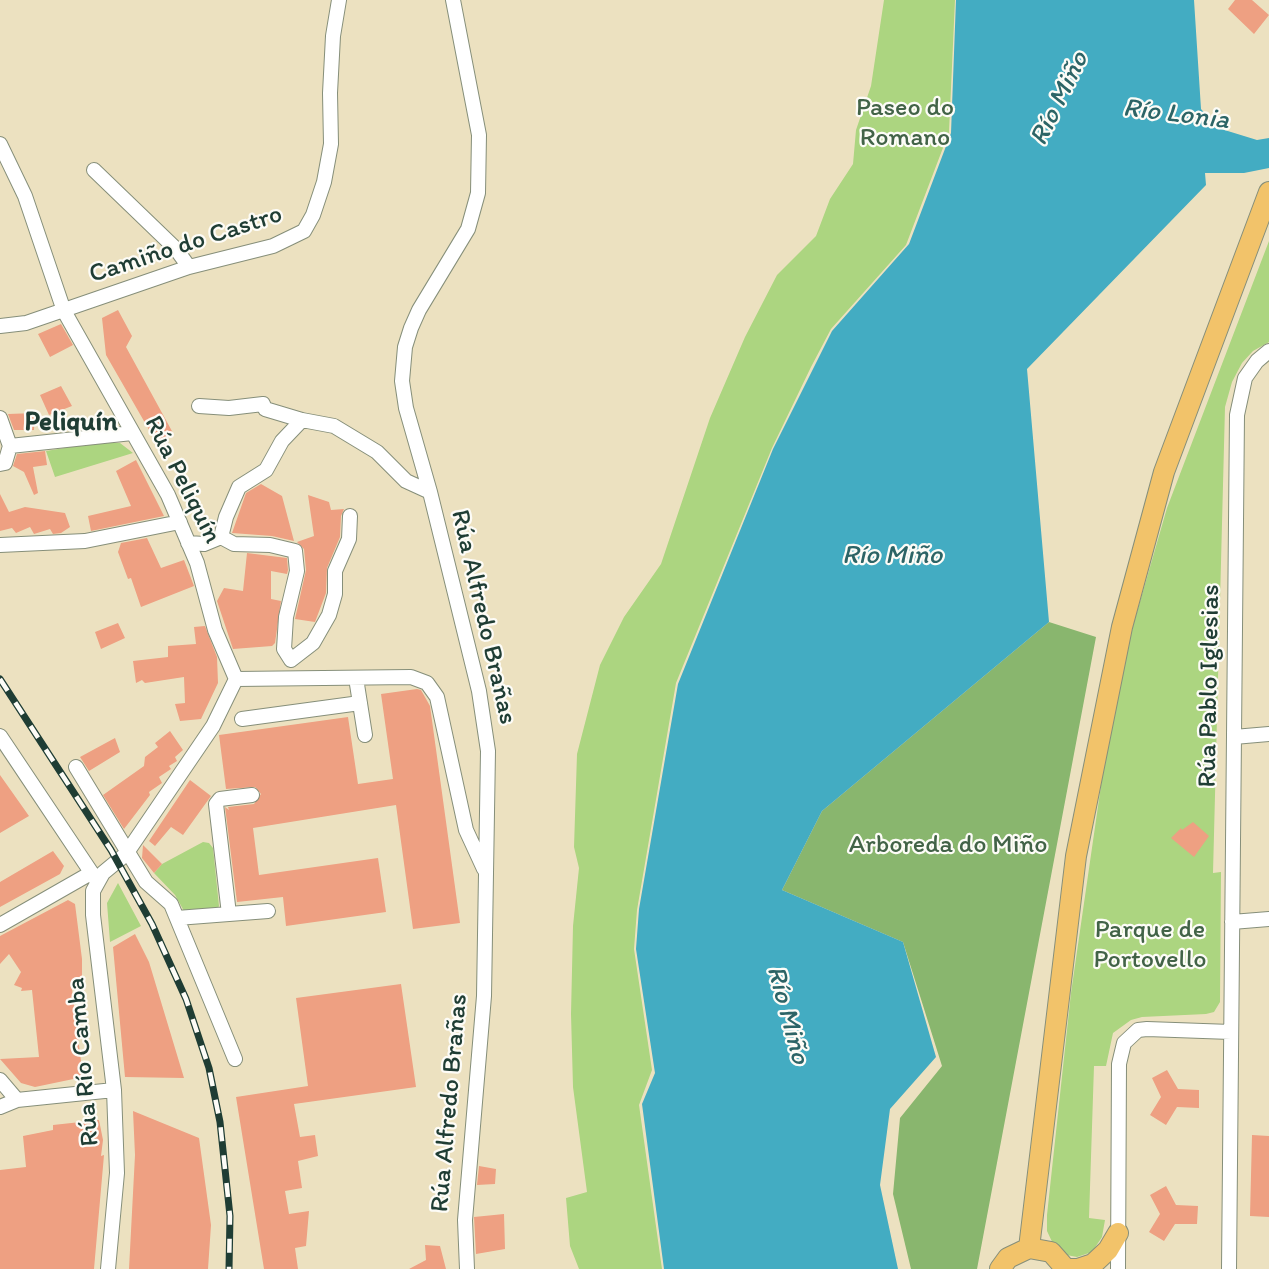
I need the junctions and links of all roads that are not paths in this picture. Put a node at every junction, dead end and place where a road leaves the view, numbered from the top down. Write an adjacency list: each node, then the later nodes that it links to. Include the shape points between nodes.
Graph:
1 (339, 0): 6 (street, Camiño do Castro, via 333,36 331,144 313,215 304,231 273,246)
2 (453, 0): 16 (street, Rúa Alfredo Brañas, via 479,135 480,175 468,229 418,310 402,365 406,408)
3 (0, 144): 7 (street, Rúa Peliquín, via 25,196)
4 (94, 170): 6 (street, via 177,249)
5 (1269, 192): 50 (highway, via 1164,472 1122,627 1077,855)
6 (189, 267): 7 (street, Camiño do Castro)
7 (64, 310): 8 (street, Camiño do Castro, via 26,323); 13 (street, Rúa Peliquín)
8 (0, 326)
9 (1269, 351): 30 (street, Rúa Pablo Iglesias, via 1245,378 1237,415)
10 (199, 406): 12 (street, via 263,404 265,409)
11 (0, 418): 14 (street)
12 (305, 421): 16 (street, via 334,426 377,452 406,481); 19 (street, via 282,441 266,470 239,487)
13 (132, 433): 14 (street); 18 (street, Rúa Peliquín)
14 (10, 446): 15 (street, via 5,463)
15 (0, 464)
16 (430, 492): 35 (street, Rúa Alfredo Brañas, via 484,718 489,779)
17 (350, 516): 22 (street, via 349,539 335,571 335,594 329,615 313,643)
18 (180, 522): 20 (street, Rúa Peliquín); 21 (street, via 85,541)
19 (221, 537): 20 (street, via 204,544); 22 (street, via 234,544 270,545 295,551 297,571 286,617 284,649)
20 (188, 543): 24 (street, Rúa Peliquín, via 215,630)
21 (0, 545)
22 (291, 660): 25 (street)
23 (356, 678): 25 (street); 26 (street); 35 (street, via 411,677 434,690 466,830)
24 (236, 679): 25 (street); 34 (street, via 213,726)
25 (284, 680)
26 (360, 703): 27 (street); 29 (street)
27 (242, 719)
28 (1269, 734): 30 (street)
29 (365, 735)
30 (1234, 737): 41 (street, Rúa Pablo Iglesias)
31 (2, 745): 36 (street)
32 (76, 767): 34 (street)
33 (252, 795): 38 (street, via 220,799 216,804)
34 (128, 851): 36 (street); 39 (street, via 146,882 171,904)
35 (486, 874): 52 (street, Rúa Alfredo Brañas, via 484,996 464,1238)
36 (94, 877): 42 (street); 46 (street, Rúa Río Camba, via 93,915)
37 (268, 911): 38 (street)
38 (229, 914): 39 (street)
39 (177, 918): 44 (street)
40 (1269, 919): 41 (street)
41 (1232, 922): 43 (street, Rúa Pablo Iglesias)
42 (0, 925)
43 (1231, 1032): 49 (street, via 1147,1029 1130,1035 1124,1043 1119,1064); 56 (street, Rúa Pablo Iglesias)
44 (235, 1059)
45 (0, 1080): 47 (street)
46 (114, 1090): 47 (street); 51 (street, Rúa Río Camba, via 117,1173)
47 (17, 1100): 48 (street)
48 (0, 1107)
49 (1118, 1233): 54 (highway, via 1093,1264); 55 (street)
50 (1029, 1248): 53 (highway, via 1008,1258); 54 (highway, via 1051,1252)
51 (108, 1269)
52 (466, 1269)
53 (1000, 1269)
54 (1066, 1269)
55 (1118, 1269)
56 (1229, 1269)

